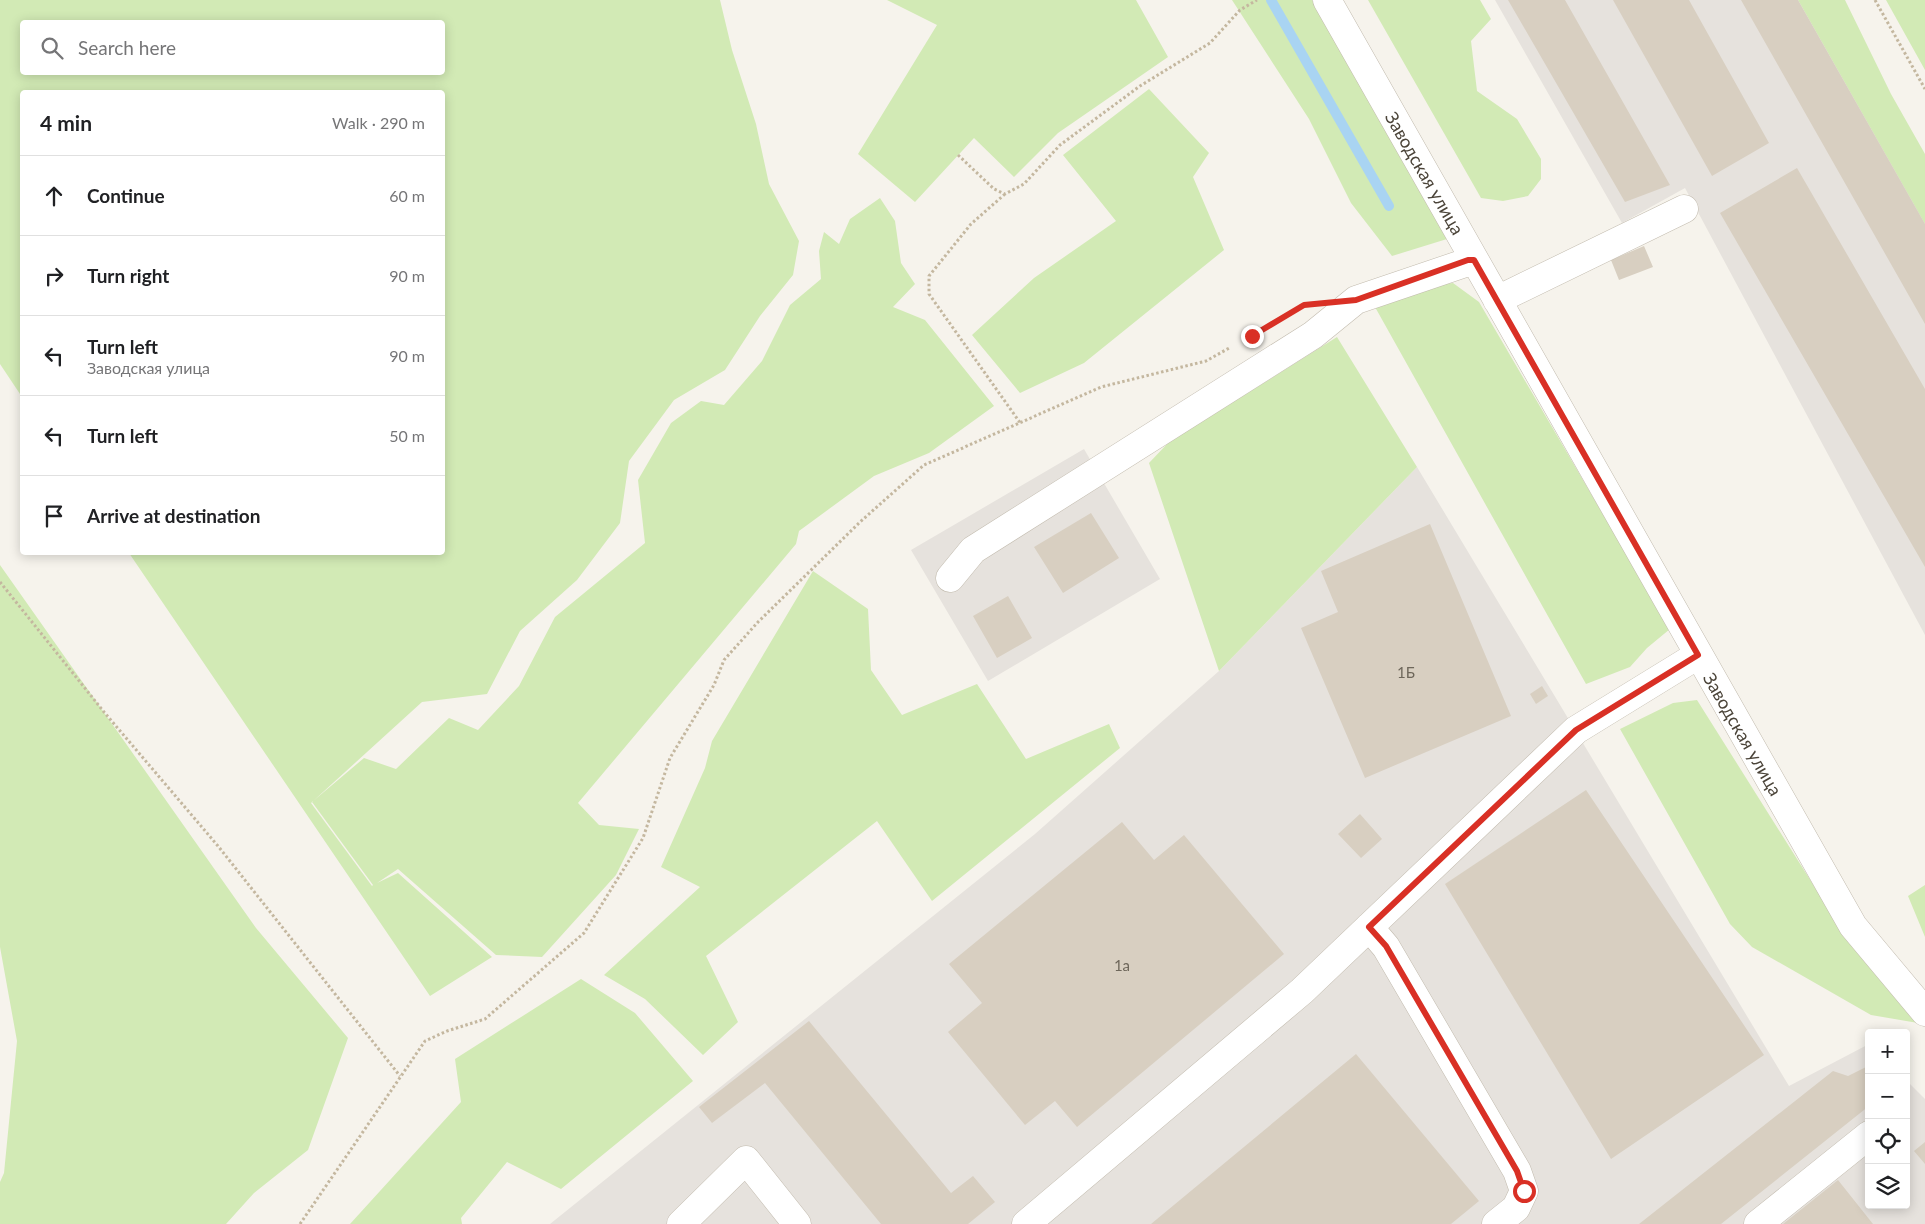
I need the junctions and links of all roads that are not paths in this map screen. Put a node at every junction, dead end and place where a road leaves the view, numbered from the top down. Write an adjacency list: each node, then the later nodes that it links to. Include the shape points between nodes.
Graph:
1 (1327, 0): 3 (street, Заводская улица)
2 (1684, 209): 4 (street)
3 (1474, 260): 4 (street, Заводская улица); 5 (street, via 1356,300 1313,335 973,550)
4 (1497, 300): 6 (street, Заводская улица)
5 (950, 578)
6 (1698, 655): 7 (street, via 1576,730); 8 (street, Заводская улица, via 1853,926)
7 (1369, 927): 12 (street, via 1302,991); 13 (street, via 1386,946 1517,1171 1524,1191 1516,1208)
8 (1925, 1012)
9 (1865, 1138): 14 (street)
10 (681, 1224): 11 (street, via 746,1160)
11 (797, 1224)
12 (1026, 1224)
13 (1496, 1224)
14 (1758, 1224)

